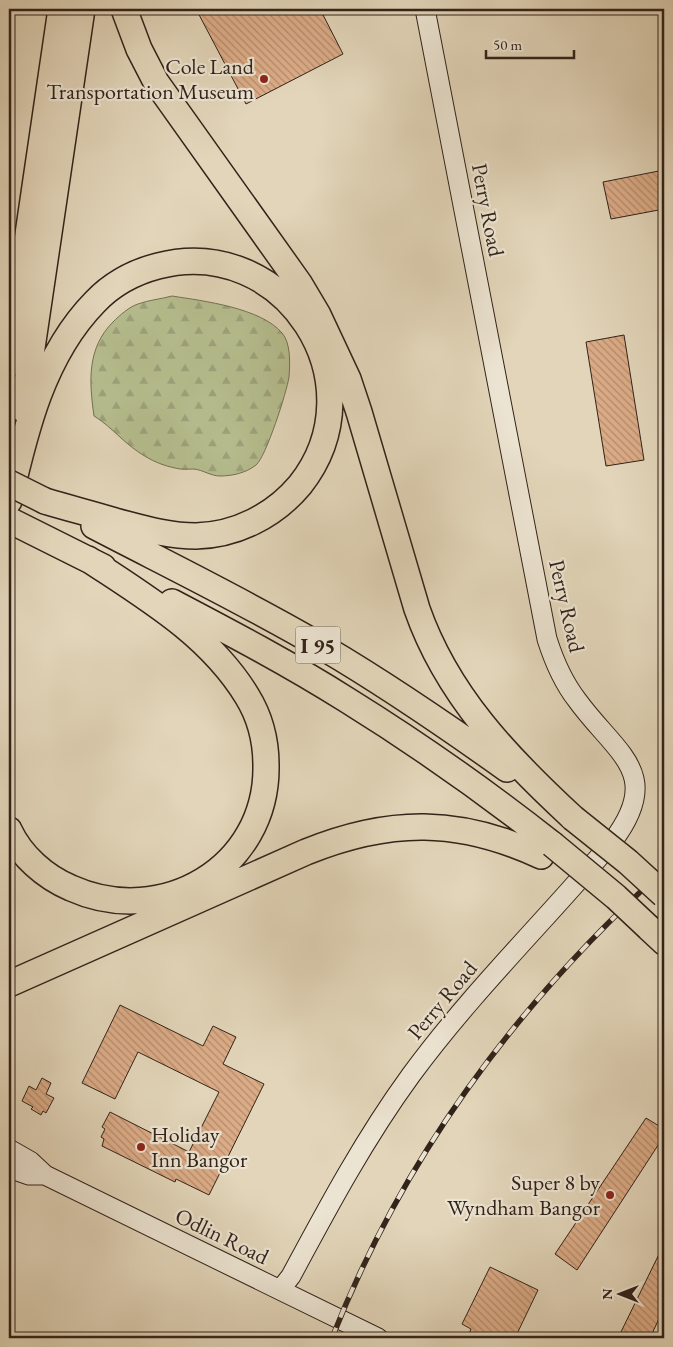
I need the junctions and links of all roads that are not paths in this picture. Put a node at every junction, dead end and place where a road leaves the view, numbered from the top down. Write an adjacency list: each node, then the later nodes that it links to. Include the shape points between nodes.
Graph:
1 (62, 9): 7 (highway)
2 (82, 9): 10 (highway)
3 (124, 9): 13 (highway, via 156,82 299,283 335,348 359,412 417,609 442,666 485,729)
4 (425, 9): 22 (street, Perry Road, via 548,639 555,662 571,692 630,765 635,797 626,821 612,842 467,1006 412,1074 356,1159)
5 (9, 256): 6 (highway)
6 (9, 297)
7 (9, 364)
8 (9, 483): 9 (highway, I 95, bridge)
9 (44, 501): 10 (highway, via 149,530 184,535 226,532 271,512 289,497 312,468 328,420 330,392 326,365 303,317 286,297 266,282 223,264 194,261 166,264 122,281 88,310 51,365 31,419); 13 (highway, I 95, via 323,648 434,718)
10 (9, 502)
11 (9, 520): 12 (highway, I 95)
12 (88, 560): 14 (highway, via 191,632 239,684 252,704 264,739 266,771 262,803 244,842 218,870 186,890 150,900 114,901 68,887 27,857); 15 (highway, I 95, via 236,636 346,699 451,768)
13 (573, 818): 16 (highway, I 95, bridge)
14 (9, 830)
15 (546, 850): 17 (highway, I 95, bridge); 18 (highway, via 450,828 403,827 363,833 290,859)
16 (664, 895)
17 (649, 928)
18 (9, 984)
19 (9, 1149): 21 (street, Odlin Road)
20 (9, 1168): 21 (street, Odlin Road, via 29,1175)
21 (46, 1175): 22 (street, Odlin Road)
22 (280, 1290): 23 (street, Odlin Road)
23 (378, 1338)

